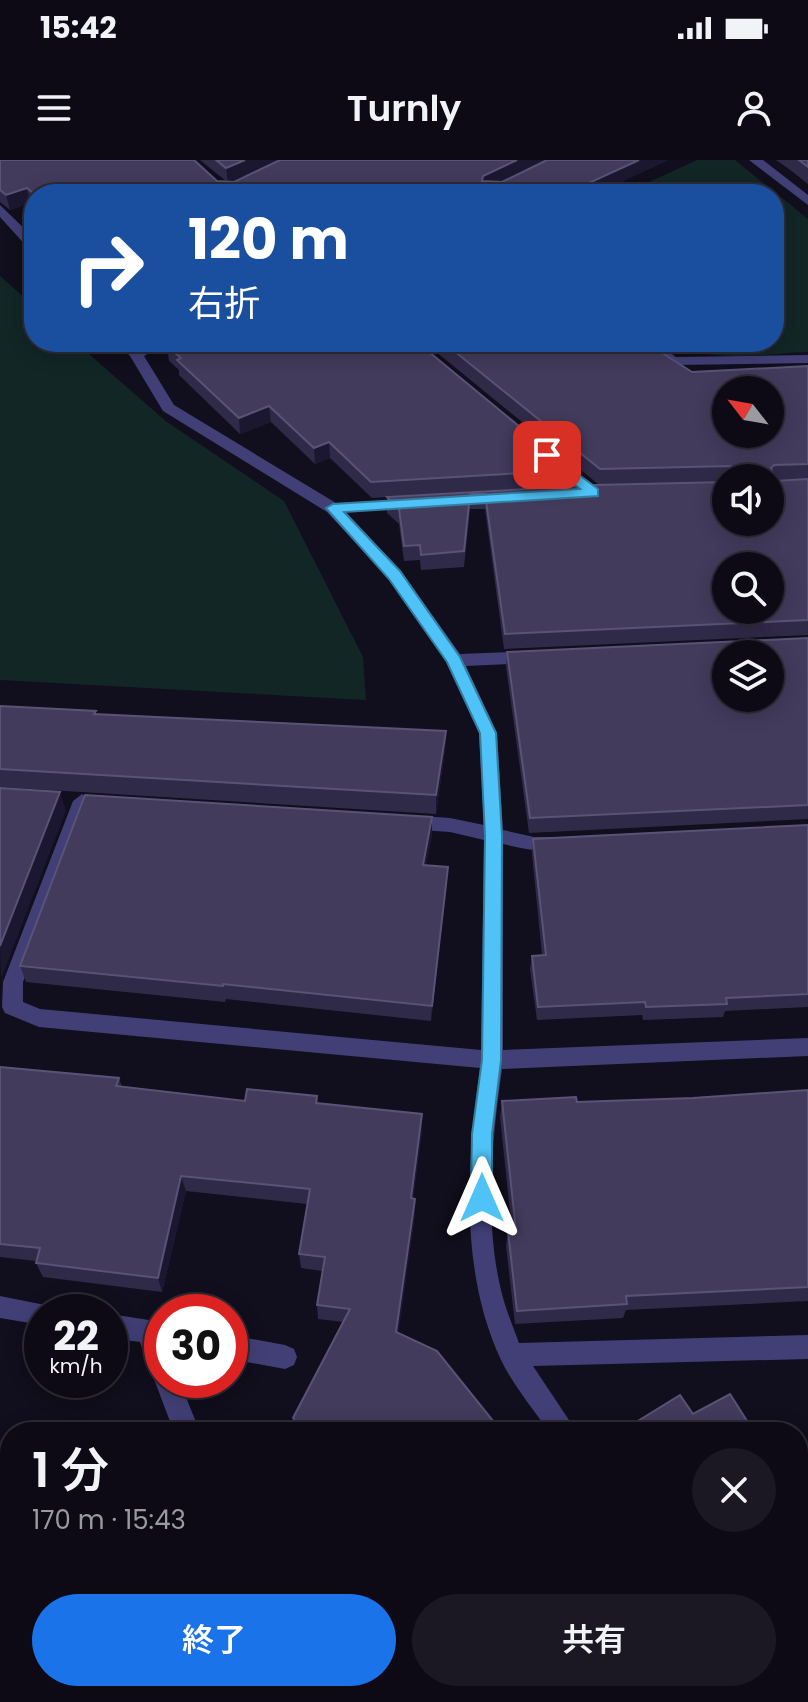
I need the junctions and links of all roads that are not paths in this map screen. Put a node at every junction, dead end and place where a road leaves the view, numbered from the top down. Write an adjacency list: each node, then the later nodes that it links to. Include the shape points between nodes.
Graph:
1 (755, 160): 2 (street)
2 (808, 201)
3 (0, 209): 4 (street)
4 (24, 235)
5 (133, 352): 11 (street, via 168,408)
6 (660, 352): 7 (street, via 673,361)
7 (808, 359)
8 (544, 452): 9 (street, via 601,492)
9 (563, 494)
10 (425, 503): 11 (street)
11 (333, 508): 13 (street, via 395,575)
12 (547, 656): 13 (street)
13 (455, 660): 16 (street, via 488,733)
14 (82, 801): 19 (street, via 13,982 12,1007 39,1018)
15 (389, 821): 16 (street, via 450,825)
16 (494, 836): 17 (street, via 534,844); 19 (street)
17 (580, 841)
18 (808, 1047): 19 (street)
19 (492, 1060): 24 (street, via 482,1134 482,1230 489,1290)
20 (0, 1307): 21 (street)
21 (24, 1311)
22 (808, 1347): 24 (street)
23 (248, 1350): 25 (street)
24 (511, 1355): 28 (street)
25 (285, 1357)
26 (174, 1398): 27 (street)
27 (183, 1422)
28 (557, 1422)

